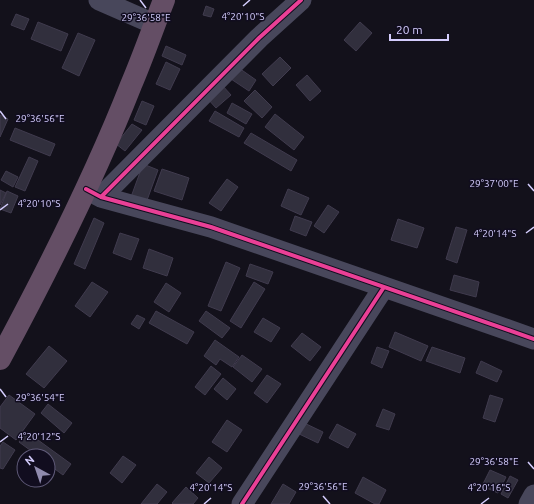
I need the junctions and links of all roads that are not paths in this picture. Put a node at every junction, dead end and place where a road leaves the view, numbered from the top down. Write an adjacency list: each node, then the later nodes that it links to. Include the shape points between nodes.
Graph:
1 (99, 0): 4 (street)
2 (164, 0): 4 (highway)
3 (301, 0): 5 (street)
4 (154, 24): 5 (highway)
5 (94, 193): 6 (street, via 211,227); 8 (highway, via 55,256)
6 (384, 287): 7 (street); 10 (street)
7 (534, 339)
8 (0, 359)
9 (534, 495): 11 (street)
10 (242, 504)
11 (529, 504)

